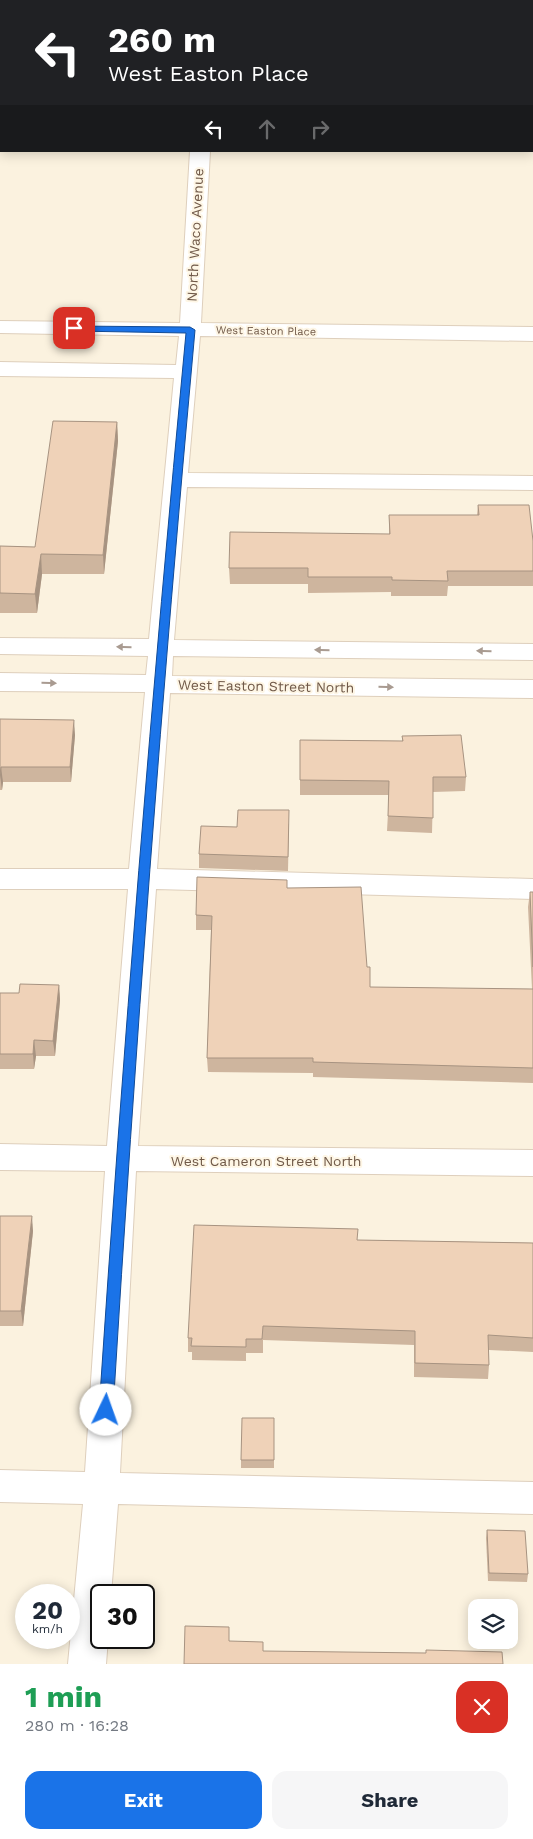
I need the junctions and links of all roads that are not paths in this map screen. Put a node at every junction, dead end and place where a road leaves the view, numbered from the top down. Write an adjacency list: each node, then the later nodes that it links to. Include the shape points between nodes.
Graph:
1 (200, 152): 3 (street, North Waco Avenue)
2 (0, 327): 3 (street, West Easton Place)
3 (190, 330): 4 (street, West Easton Place); 6 (street, North Waco Avenue)
4 (533, 334)
5 (0, 369): 6 (street)
6 (186, 372): 7 (street, North Waco Avenue)
7 (177, 480): 8 (street); 10 (street, North Waco Avenue)
8 (533, 484)
9 (0, 646): 10 (street, one-way to 9)
10 (162, 648): 11 (street, one-way to 10); 13 (street, North Waco Avenue)
11 (533, 652)
12 (0, 682): 13 (street, West Easton Street North, one-way to 13)
13 (159, 684): 14 (street, West Easton Street North, one-way to 14); 16 (street, North Waco Avenue)
14 (533, 689)
15 (0, 878): 16 (street)
16 (143, 879): 17 (street); 19 (street, North Waco Avenue)
17 (533, 889)
18 (0, 1157): 19 (street, West Cameron Street North)
19 (121, 1160): 20 (street, West Cameron Street North); 22 (street, North Waco Avenue)
20 (533, 1163)
21 (0, 1486): 22 (street)
22 (102, 1487): 23 (street); 24 (street, North Waco Avenue)
23 (533, 1498)
24 (87, 1664)

